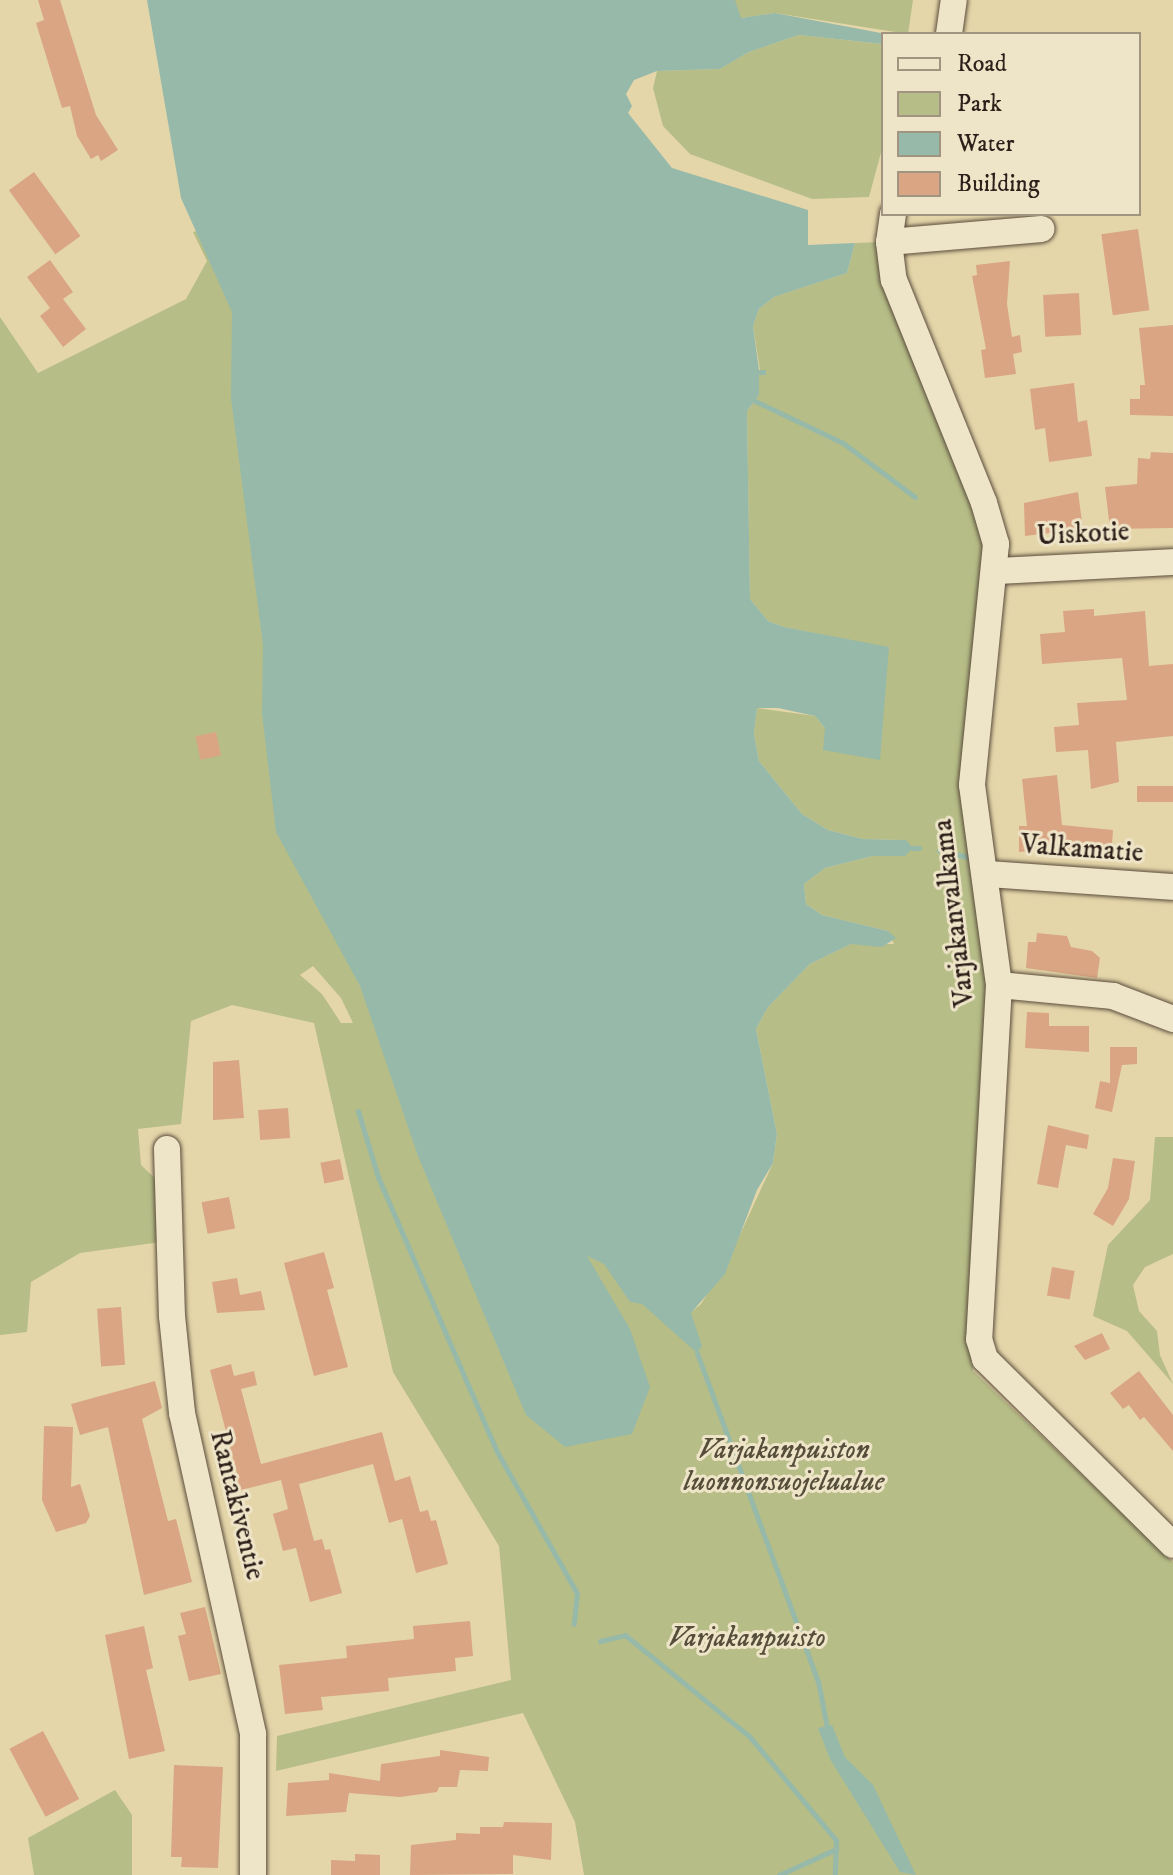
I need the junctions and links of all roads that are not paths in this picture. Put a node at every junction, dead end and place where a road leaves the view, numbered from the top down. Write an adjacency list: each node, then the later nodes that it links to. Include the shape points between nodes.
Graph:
1 (954, 0): 2 (street)
2 (949, 32)
3 (893, 216): 5 (street, Varjakanvalkama)
4 (1041, 229): 5 (street)
5 (889, 242): 7 (street, Varjakanvalkama, via 894,280 993,529)
6 (1173, 562): 7 (street, Uiskotie)
7 (996, 571): 8 (street, Varjakanvalkama, via 972,785)
8 (987, 874): 9 (street, Valkamatie); 10 (street, Varjakanvalkama)
9 (1173, 887)
10 (999, 985): 11 (street, via 1113,996); 13 (street, Varjakanvalkama, via 979,1339 985,1359)
11 (1173, 1019)
12 (167, 1149): 14 (street, Rantakiventie, via 172,1316 182,1413 253,1734)
13 (1173, 1545)
14 (253, 1875)

